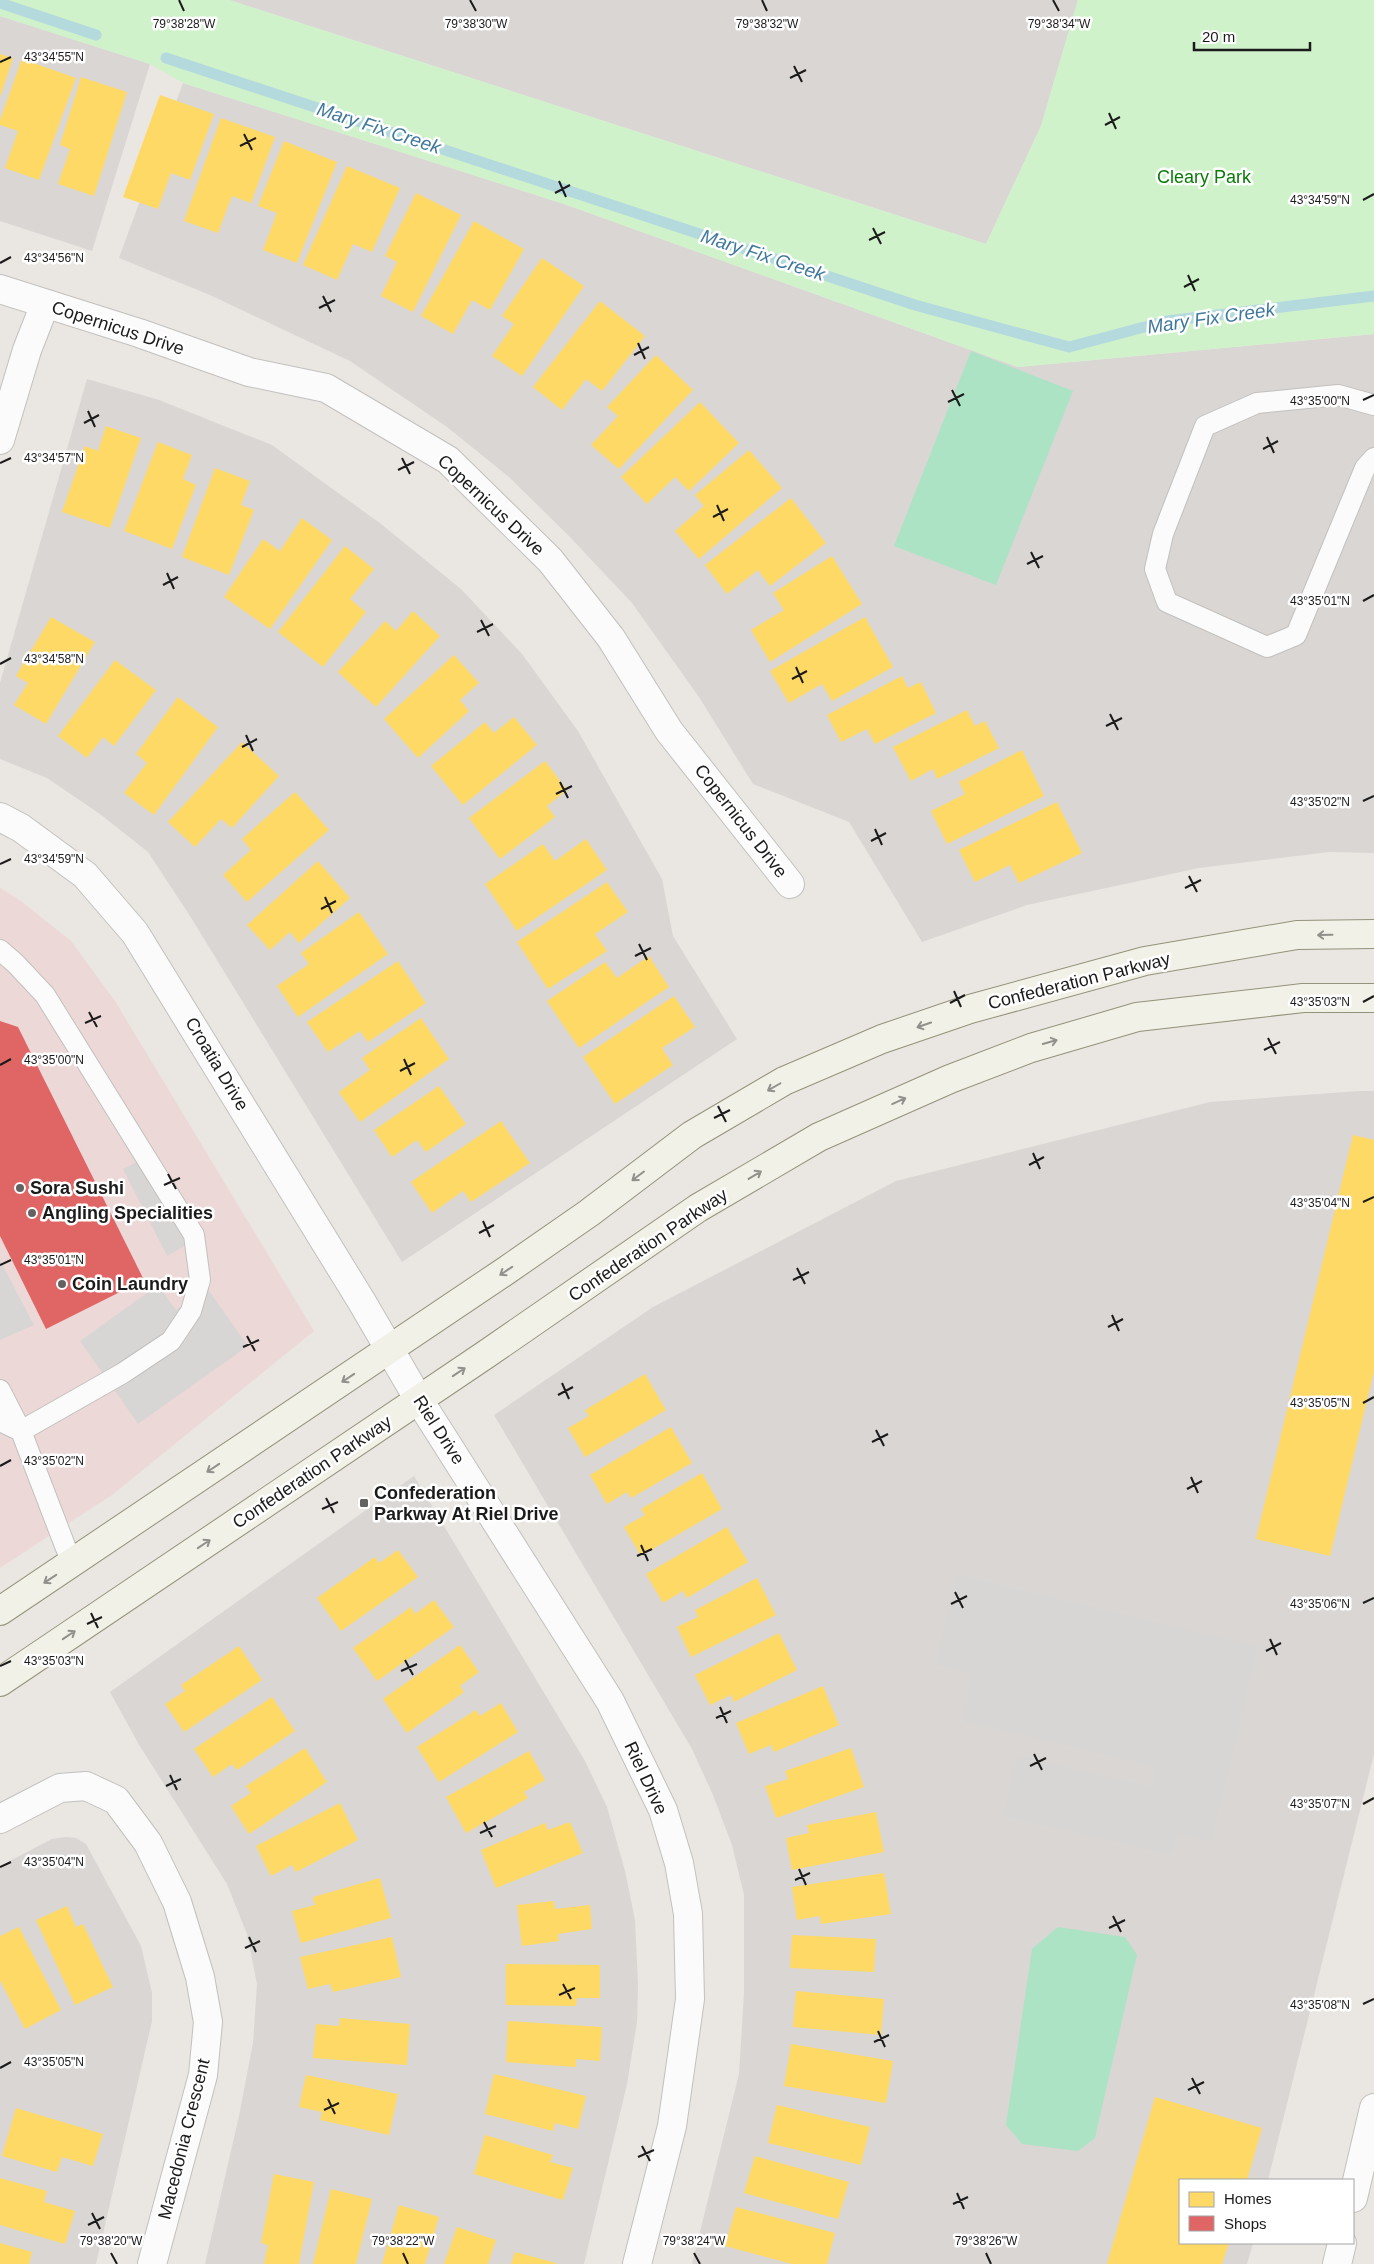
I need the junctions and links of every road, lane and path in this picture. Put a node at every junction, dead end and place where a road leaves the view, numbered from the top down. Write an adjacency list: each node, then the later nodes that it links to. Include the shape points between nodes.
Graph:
1 (0, 289): 2 (street, Copernicus Drive)
2 (44, 304): 4 (street); 7 (street, Copernicus Drive, via 249,372 326,388 448,460 550,560 611,638 669,731)
3 (1374, 405): 5 (lane, via 1338,395 1257,403 1205,426 1163,534 1155,569 1166,602 1267,647 1296,634 1365,468)
4 (0, 440)
5 (1374, 458)
6 (0, 818): 11 (street, Croatia Drive, via 20,828 86,875 135,933 347,1277)
7 (790, 884)
8 (1374, 934): 11 (street, Confederation Parkway, one-way to 11, via 1297,935 1144,961 970,1009 882,1039 784,1081 692,1135 589,1213)
9 (0, 950): 15 (lane, via 45,994 194,1235 200,1280 191,1311 171,1341 123,1373)
10 (1374, 998): 13 (street, Confederation Parkway, one-way to 10, via 698,1208 819,1137 950,1079 1031,1048 1138,1017 1303,998)
11 (389, 1351): 13 (street, Riel Drive); 16 (street, Confederation Parkway, one-way to 16)
12 (0, 1390): 15 (lane)
13 (419, 1400): 18 (street, Confederation Parkway, one-way to 13); 24 (street, Riel Drive, via 610,1701 663,1810 679,1863 688,1914 690,1999 672,2126)
14 (0, 1421): 15 (lane)
15 (21, 1430): 16 (lane)
16 (72, 1564): 17 (street, Confederation Parkway, one-way to 17)
17 (0, 1611)
18 (0, 1682)
19 (0, 1819): 23 (street, Macedonia Crescent, via 60,1788 86,1786 116,1800 148,1843 177,1902 200,1977 208,2022 203,2074)
20 (1372, 2122): 21 (street)
21 (1354, 2194)
22 (1342, 2244): 25 (street)
23 (152, 2264)
24 (637, 2264)
25 (1337, 2264)

